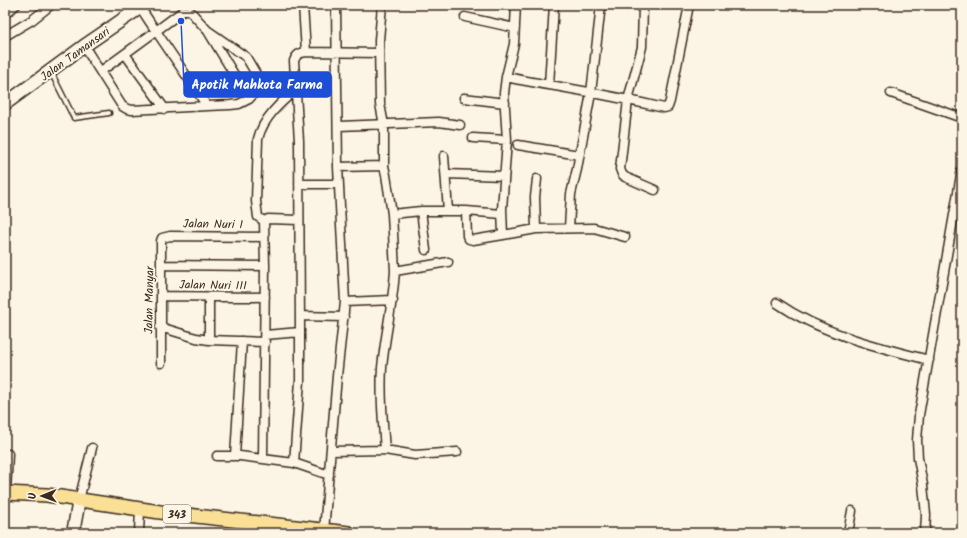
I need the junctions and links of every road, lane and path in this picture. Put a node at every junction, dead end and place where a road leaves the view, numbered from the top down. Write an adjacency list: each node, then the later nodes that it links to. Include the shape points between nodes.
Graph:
1 (16, 5): 12 (street)
2 (52, 5): 17 (street)
3 (303, 5): 19 (street)
4 (336, 5): 20 (street)
5 (382, 5): 21 (street)
6 (516, 5): 14 (street)
7 (554, 5): 26 (street)
8 (601, 5): 28 (street)
9 (643, 5): 32 (street, via 642,47)
10 (689, 5): 32 (street, via 668,106 664,108)
11 (143, 7): 16 (street); 18 (main road, Jalan Tamansari)
12 (5, 14)
13 (465, 17): 14 (street)
14 (515, 28): 25 (street)
15 (207, 30): 16 (street, via 187,10); 31 (street); 31 (street, via 246,57 256,72 259,79 258,89)
16 (156, 31): 22 (street); 35 (street)
17 (5, 36)
18 (84, 46): 23 (street); 24 (main road, Jalan Tamansari)
19 (306, 52): 20 (street); 27 (street, via 296,56 294,61)
20 (337, 52): 21 (street); 40 (street)
21 (379, 53): 39 (street, via 380,104)
22 (125, 54): 23 (street); 36 (street)
23 (101, 71): 36 (street, via 122,106 127,109)
24 (50, 72): 34 (main road, Jalan Tamansari); 37 (lane, via 74,118)
25 (506, 77): 26 (street); 33 (street)
26 (549, 85): 28 (street)
27 (296, 89): 53 (street); 62 (street, via 280,103 259,132 256,201 258,217)
28 (591, 93): 32 (street); 45 (street)
29 (891, 93): 38 (street)
30 (464, 98): 33 (street)
31 (249, 99): 35 (street, via 239,104)
32 (628, 100): 55 (street, via 620,172 624,178)
33 (505, 103): 43 (street)
34 (5, 104)
35 (207, 106): 36 (street)
36 (165, 108)
37 (108, 113)
38 (962, 118)
39 (384, 125): 40 (street); 41 (street, via 439,122); 47 (street)
40 (339, 126): 48 (street)
41 (460, 126)
42 (473, 138): 43 (street)
43 (507, 140): 51 (street)
44 (518, 145): 45 (street)
45 (579, 155): 63 (street, via 578,170 571,194)
46 (444, 156): 50 (street)
47 (384, 166): 48 (street); 59 (street)
48 (338, 167): 54 (street)
49 (962, 169): 87 (street)
50 (446, 174): 51 (street); 57 (street)
51 (504, 176): 60 (street)
52 (537, 179): 64 (street)
53 (299, 184): 54 (street); 61 (street)
54 (339, 184): 78 (street)
55 (655, 190)
56 (422, 211): 57 (street); 59 (street); 69 (street)
57 (448, 211): 58 (street)
58 (466, 211): 60 (street); 65 (street, via 469,239)
59 (392, 214): 73 (street)
60 (502, 214): 65 (street)
61 (299, 220): 62 (street); 80 (street)
62 (264, 221): 66 (street)
63 (569, 228): 64 (street); 67 (street, via 594,228)
64 (536, 229): 65 (street)
65 (503, 234)
66 (264, 237): 68 (street, Jalan Nuri I); 72 (street)
67 (625, 237)
68 (162, 238): 71 (street, Jalan Manyar)
69 (426, 250)
70 (448, 262): 73 (street)
71 (161, 265): 72 (street); 74 (street, Jalan Manyar)
72 (265, 266): 76 (street)
73 (395, 271): 77 (street)
74 (160, 296): 75 (street, Jalan Nuri III); 82 (street, Jalan Manyar)
75 (209, 297): 76 (street, Jalan Nuri III); 85 (street)
76 (265, 297): 84 (street)
77 (392, 300): 78 (street); 90 (street, via 382,368 381,400)
78 (345, 302): 81 (street)
79 (778, 303): 87 (street, via 830,331)
80 (300, 316): 81 (street); 83 (street)
81 (344, 317): 91 (street)
82 (160, 327): 85 (street); 88 (street, Jalan Manyar)
83 (300, 332): 84 (street); 97 (street, via 300,381)
84 (265, 338): 86 (street); 96 (street)
85 (209, 340): 86 (street)
86 (242, 341): 95 (street)
87 (928, 360): 108 (street, via 917,440 926,515)
88 (161, 363)
89 (92, 448): 100 (street)
90 (385, 450): 91 (street); 92 (street, via 415,455)
91 (331, 451): 98 (street)
92 (457, 452)
93 (8, 454): 99 (street)
94 (217, 456): 95 (street)
95 (235, 456): 96 (street)
96 (264, 459): 97 (street)
97 (294, 464): 98 (street)
98 (329, 475): 103 (street)
99 (6, 493): 100 (main road, 343)
100 (79, 500): 101 (main road, 343); 104 (main road)
101 (140, 509): 103 (main road, 343); 105 (street)
102 (852, 511): 107 (street)
103 (324, 531): 106 (main road, 343)
104 (73, 533)
105 (139, 533)
106 (347, 533)
107 (848, 533)
108 (925, 533)

